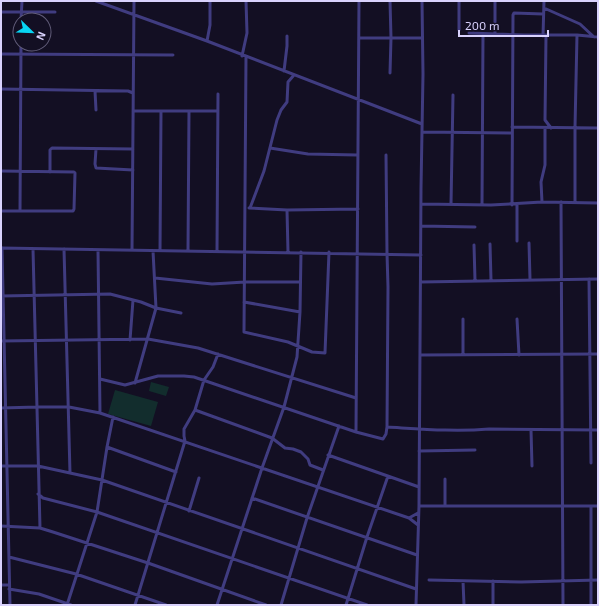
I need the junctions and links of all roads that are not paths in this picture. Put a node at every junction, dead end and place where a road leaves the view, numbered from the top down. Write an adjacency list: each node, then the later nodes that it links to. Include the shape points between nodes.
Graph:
1 (22, 1): 15 (street)
2 (96, 1): 17 (street)
3 (134, 1): 17 (street)
4 (210, 1): 31 (street, via 210,25)
5 (246, 1): 36 (street)
6 (359, 1): 28 (street)
7 (390, 1): 29 (street)
8 (422, 1): 30 (street)
9 (459, 1): 18 (street)
10 (494, 1): 21 (street)
11 (544, 1): 12 (street)
12 (544, 8): 16 (street); 26 (street, via 580,24)
13 (1, 12): 14 (street)
14 (12, 12)
15 (21, 12)
16 (543, 14): 22 (street, via 513,13); 25 (street)
17 (134, 15): 31 (street); 34 (street)
18 (459, 30)
19 (469, 33): 20 (street)
20 (483, 34): 21 (street); 66 (street)
21 (495, 34): 22 (street)
22 (512, 34): 25 (street); 58 (street)
23 (577, 35): 25 (street); 26 (street); 60 (street)
24 (287, 36): 37 (street)
25 (545, 36): 56 (street)
26 (594, 37): 27 (street)
27 (598, 37)
28 (359, 38): 29 (street); 50 (street)
29 (391, 38): 30 (street); 39 (street)
30 (422, 38): 57 (street)
31 (206, 41): 36 (street)
32 (1, 54): 33 (street)
33 (21, 54): 34 (street); 44 (street)
34 (133, 55): 35 (street); 42 (street)
35 (173, 55)
36 (244, 56): 37 (street); 86 (street)
37 (284, 71): 38 (street)
38 (288, 72): 40 (street); 41 (street)
39 (390, 73)
40 (294, 75): 41 (street); 50 (street)
41 (288, 82): 68 (street, via 287,102 279,114)
42 (133, 88): 46 (street); 47 (street)
43 (1, 89): 44 (street)
44 (21, 89): 45 (street); 75 (street)
45 (95, 91): 46 (street); 51 (street)
46 (128, 91): 47 (street)
47 (133, 93): 52 (street)
48 (218, 94): 55 (street)
49 (453, 95): 65 (street)
50 (358, 99): 57 (street); 71 (street)
51 (96, 110)
52 (133, 111): 53 (street); 70 (street)
53 (161, 111): 54 (street); 105 (street)
54 (189, 111): 55 (street); 103 (street)
55 (217, 111): 106 (street)
56 (545, 120): 59 (street); 62 (street)
57 (422, 124): 64 (street)
58 (512, 127): 59 (street); 67 (street)
59 (538, 127): 61 (street)
60 (575, 127): 62 (street); 63 (street); 79 (street)
61 (545, 128): 62 (street); 77 (street)
62 (551, 128)
63 (598, 128)
64 (422, 132): 65 (street); 81 (street)
65 (452, 133): 66 (street); 82 (street)
66 (482, 133): 67 (street); 85 (street)
67 (512, 133): 83 (street)
68 (270, 148): 71 (street, via 308,154); 87 (street)
69 (96, 149): 70 (street); 73 (street, via 96,168); 76 (street, via 52,148)
70 (133, 149): 73 (street)
71 (357, 155): 88 (street)
72 (386, 155): 112 (street)
73 (133, 170): 102 (street)
74 (1, 171): 75 (street)
75 (21, 171): 76 (street); 91 (street)
76 (50, 172): 91 (street, via 74,172 74,210)
77 (542, 202): 78 (street); 84 (street)
78 (561, 202): 79 (street); 116 (street)
79 (575, 202): 80 (street)
80 (598, 203)
81 (421, 204): 82 (street); 92 (street)
82 (451, 204): 85 (street)
83 (512, 204): 84 (street); 85 (street)
84 (517, 204): 94 (street)
85 (482, 205)
86 (245, 208): 87 (street); 107 (street)
87 (250, 208): 89 (street)
88 (358, 209): 89 (street); 111 (street)
89 (287, 210): 108 (street)
90 (1, 211): 91 (street)
91 (20, 211)
92 (421, 226): 93 (street); 113 (street)
93 (475, 227)
94 (517, 241)
95 (529, 243): 115 (street)
96 (490, 244): 120 (street)
97 (474, 245): 119 (street)
98 (1, 248): 99 (street); 126 (street)
99 (33, 249): 100 (street); 127 (street)
100 (64, 249): 101 (street); 125 (street)
101 (98, 250): 102 (street); 124 (street)
102 (132, 250): 104 (street)
103 (188, 250): 105 (street); 106 (street)
104 (153, 251): 105 (street); 114 (street)
105 (160, 251)
106 (217, 251): 107 (street)
107 (245, 251): 108 (street); 121 (street)
108 (288, 252): 109 (street)
109 (300, 252): 110 (street); 122 (street)
110 (329, 252): 111 (street); 141 (street, via 325,352 312,352)
111 (357, 253): 112 (street); 153 (street)
112 (387, 253): 113 (street); 162 (street)
113 (421, 254): 123 (street)
114 (155, 278): 121 (street, via 206,284); 130 (street)
115 (530, 279): 116 (street); 120 (street)
116 (562, 279): 117 (street); 143 (street)
117 (589, 279): 118 (street); 144 (street)
118 (598, 279)
119 (475, 280): 120 (street); 123 (street)
120 (491, 280)
121 (245, 282): 122 (street); 129 (street)
122 (300, 282): 131 (street)
123 (420, 282): 146 (street)
124 (99, 294): 125 (street); 128 (street); 137 (street)
125 (66, 295): 127 (street); 136 (street)
126 (2, 296): 127 (street); 139 (street)
127 (35, 296): 140 (street)
128 (133, 300): 130 (street); 138 (street)
129 (244, 302): 131 (street); 141 (street, via 244,332)
130 (156, 308): 132 (street); 135 (street)
131 (300, 312): 141 (street)
132 (181, 313)
133 (463, 319): 147 (street)
134 (518, 319): 148 (street)
135 (148, 339): 138 (street); 142 (street); 152 (street)
136 (67, 340): 137 (street); 140 (street); 155 (street)
137 (100, 340): 138 (street); 150 (street)
138 (130, 340)
139 (2, 341): 140 (street); 157 (street)
140 (36, 341): 154 (street)
141 (297, 346): 149 (street)
142 (218, 354): 149 (street); 151 (street)
143 (562, 354): 144 (street); 148 (street); 165 (street)
144 (590, 354): 145 (street); 166 (street)
145 (598, 354)
146 (420, 355): 147 (street); 163 (street)
147 (463, 355): 148 (street)
148 (519, 355)
149 (292, 377): 153 (street); 156 (street)
150 (100, 379): 152 (street, via 121,385); 159 (street)
151 (204, 380): 152 (street, via 184,376 158,376); 156 (street); 158 (street)
152 (135, 382)
153 (356, 398): 168 (street)
154 (37, 407): 155 (street); 157 (street); 178 (street)
155 (69, 407): 159 (street); 183 (street)
156 (284, 407): 161 (street); 169 (street)
157 (3, 408): 177 (street)
158 (195, 410): 169 (street); 170 (street, via 184,428)
159 (100, 413): 160 (street)
160 (113, 417): 170 (street); 171 (street)
161 (339, 426): 168 (street); 174 (street)
162 (387, 427): 163 (street); 168 (street, via 385,437 381,440)
163 (419, 430): 164 (street); 172 (street)
164 (531, 430): 165 (street); 179 (street)
165 (562, 430): 166 (street); 197 (street)
166 (590, 430): 167 (street); 175 (street)
167 (598, 430)
168 (356, 432)
169 (272, 438): 180 (street); 181 (street, via 285,448 301,452 310,465)
170 (185, 441): 180 (street); 182 (street)
171 (107, 447): 182 (street); 187 (street)
172 (418, 450): 173 (street); 188 (street)
173 (475, 450)
174 (328, 455): 181 (street); 184 (street)
175 (590, 463)
176 (1, 466): 177 (street)
177 (7, 466): 178 (street); 208 (street)
178 (38, 466): 183 (street); 190 (street)
179 (532, 466)
180 (262, 468): 189 (street); 192 (street)
181 (323, 470): 189 (street)
182 (176, 472): 194 (street)
183 (70, 473): 187 (street)
184 (388, 476): 188 (street); 200 (street)
185 (199, 478): 201 (street)
186 (445, 479): 196 (street)
187 (102, 480): 194 (street); 202 (street)
188 (419, 487): 195 (street)
189 (317, 488): 200 (street); 204 (street)
190 (38, 494): 191 (street); 193 (street)
191 (43, 498): 193 (street); 202 (street)
192 (252, 498): 204 (street); 210 (street)
193 (38, 502): 209 (street)
194 (167, 503): 201 (street); 211 (street)
195 (419, 506): 196 (street); 203 (street)
196 (445, 506): 197 (street)
197 (563, 506): 198 (street); 227 (street)
198 (591, 506): 199 (street); 223 (street)
199 (598, 506)
200 (377, 508): 205 (street); 212 (street)
201 (189, 511): 210 (street)
202 (97, 512): 211 (street); 213 (street)
203 (418, 513): 205 (street); 206 (street)
204 (307, 518): 212 (street); 214 (street)
205 (409, 518): 206 (street)
206 (418, 524): 215 (street)
207 (1, 526): 208 (street)
208 (8, 526): 209 (street); 216 (street)
209 (40, 528): 213 (street)
210 (242, 529): 214 (street); 217 (street)
211 (158, 532): 217 (street); 218 (street)
212 (367, 538): 215 (street); 219 (street)
213 (86, 543): 218 (street); 220 (street)
214 (298, 548): 219 (street); 221 (street)
215 (417, 555): 231 (street)
216 (9, 557): 220 (street); 229 (street)
217 (232, 559): 221 (street); 230 (street)
218 (148, 563): 230 (street); 232 (street)
219 (358, 568): 231 (street); 233 (street)
220 (76, 574): 232 (street); 234 (street)
221 (288, 579): 233 (street); 241 (street)
222 (429, 580): 225 (street)
223 (592, 580): 224 (street); 227 (street); 248 (street)
224 (598, 580)
225 (464, 581): 226 (street); 245 (street)
226 (493, 581): 227 (street); 246 (street)
227 (563, 581): 247 (street)
228 (1, 585): 229 (street)
229 (9, 587): 234 (street); 235 (street)
230 (222, 589): 239 (street); 240 (street)
231 (416, 589): 244 (street)
232 (138, 596): 237 (street); 238 (street)
233 (348, 598): 242 (street); 243 (street)
234 (67, 604): 236 (street)
235 (10, 605)
236 (71, 605)
237 (135, 605)
238 (166, 605)
239 (217, 605)
240 (266, 605)
241 (280, 605)
242 (346, 605)
243 (367, 605)
244 (416, 605)
245 (464, 605)
246 (493, 605)
247 (563, 605)
248 (592, 605)

